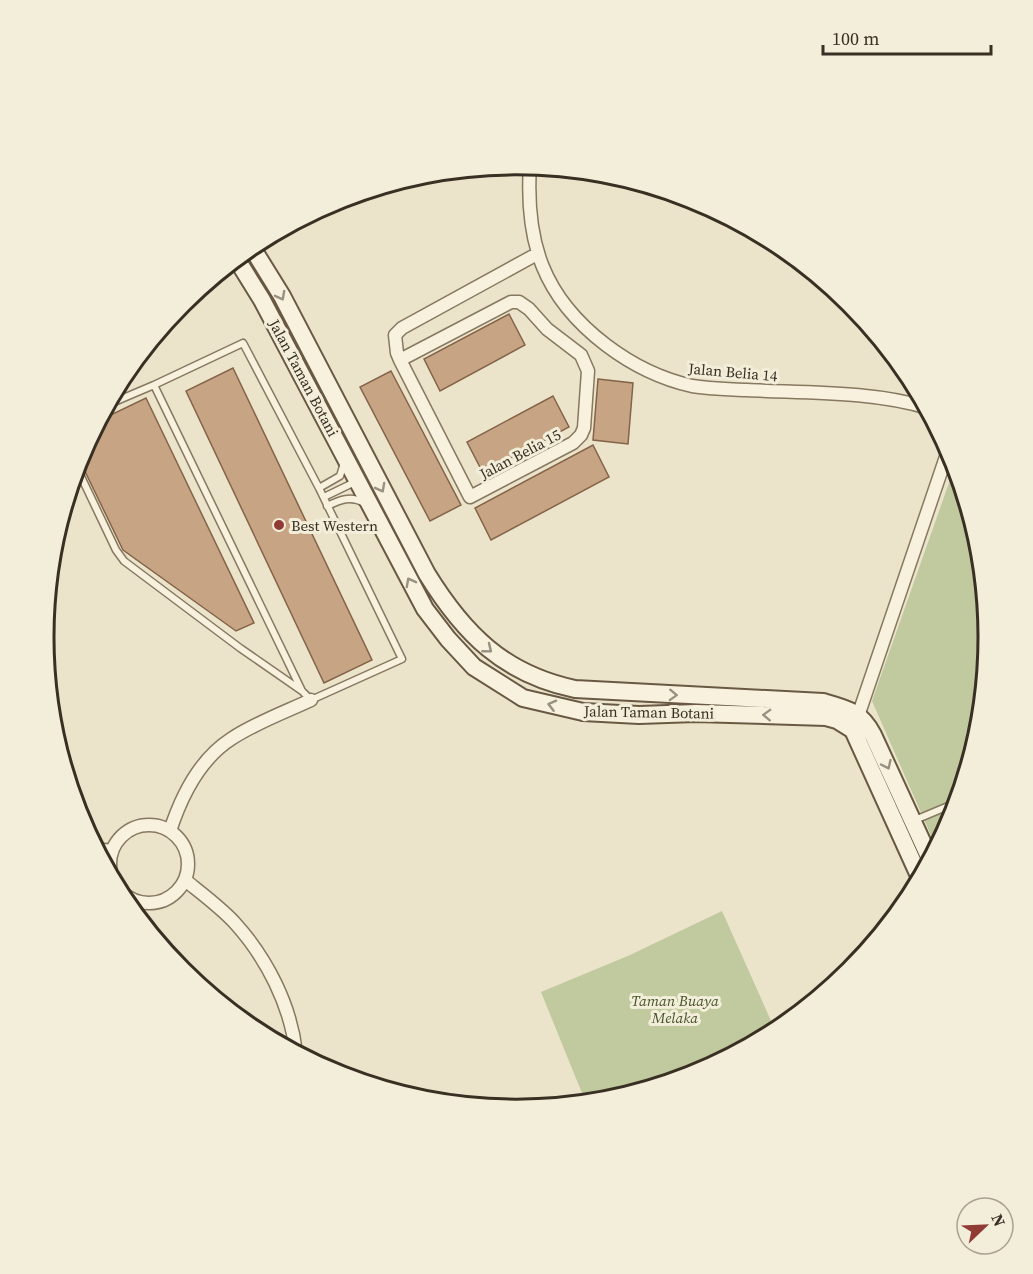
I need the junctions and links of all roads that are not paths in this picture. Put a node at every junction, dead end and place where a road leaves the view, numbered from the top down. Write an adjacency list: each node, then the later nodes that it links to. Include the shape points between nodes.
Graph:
1 (530, 175): 2 (street, Jalan Belia 14, via 529,201)
2 (537, 254): 5 (street, Jalan Belia 15, via 402,328 395,335); 8 (street, Jalan Belia 14, via 550,285 581,325 612,350 650,372 692,386 881,398)
3 (256, 255): 9 (street, Jalan Taman Botani, one-way to 9, via 282,296)
4 (241, 266): 9 (street, Jalan Taman Botani)
5 (400, 360): 5 (street, Jalan Belia 15, via 470,497 573,443 584,428 586,362 519,302 511,302)
6 (154, 385): 7 (lane); 13 (lane, via 243,343); 17 (lane)
7 (120, 399)
8 (917, 406)
9 (352, 450): 12 (street, via 361,465); 13 (lane, via 340,476); 19 (street, Jalan Taman Botani, one-way to 19, via 440,594 474,637 512,666 574,689 823,702)
10 (944, 461): 19 (street)
11 (82, 479): 17 (lane, via 124,561)
12 (357, 481): 14 (lane); 16 (street, Jalan Taman Botani)
13 (319, 488): 14 (lane)
14 (324, 497): 15 (lane)
15 (327, 506): 16 (lane, via 343,499 357,499); 18 (lane, via 402,659)
16 (369, 506): 19 (street, Jalan Taman Botani, one-way to 16, via 826,717 583,712 523,698 474,667 448,639 425,609)
17 (302, 691): 18 (lane)
18 (311, 700): 22 (street, via 231,739 211,757 191,783)
19 (856, 722): 21 (street, via 866,722 873,735)
20 (947, 806): 21 (lane)
21 (905, 823): 25 (street); 27 (street)
22 (170, 831): 24 (street, via 147,824 136,826 125,832); 28 (street, via 179,838 188,858)
23 (107, 850): 24 (street)
24 (111, 851): 26 (street)
25 (925, 853)
26 (110, 857)
27 (917, 867)
28 (185, 880): 29 (street, via 170,898 159,903); 30 (street, via 233,921 255,947 284,1003)
29 (137, 902)
30 (293, 1042)

